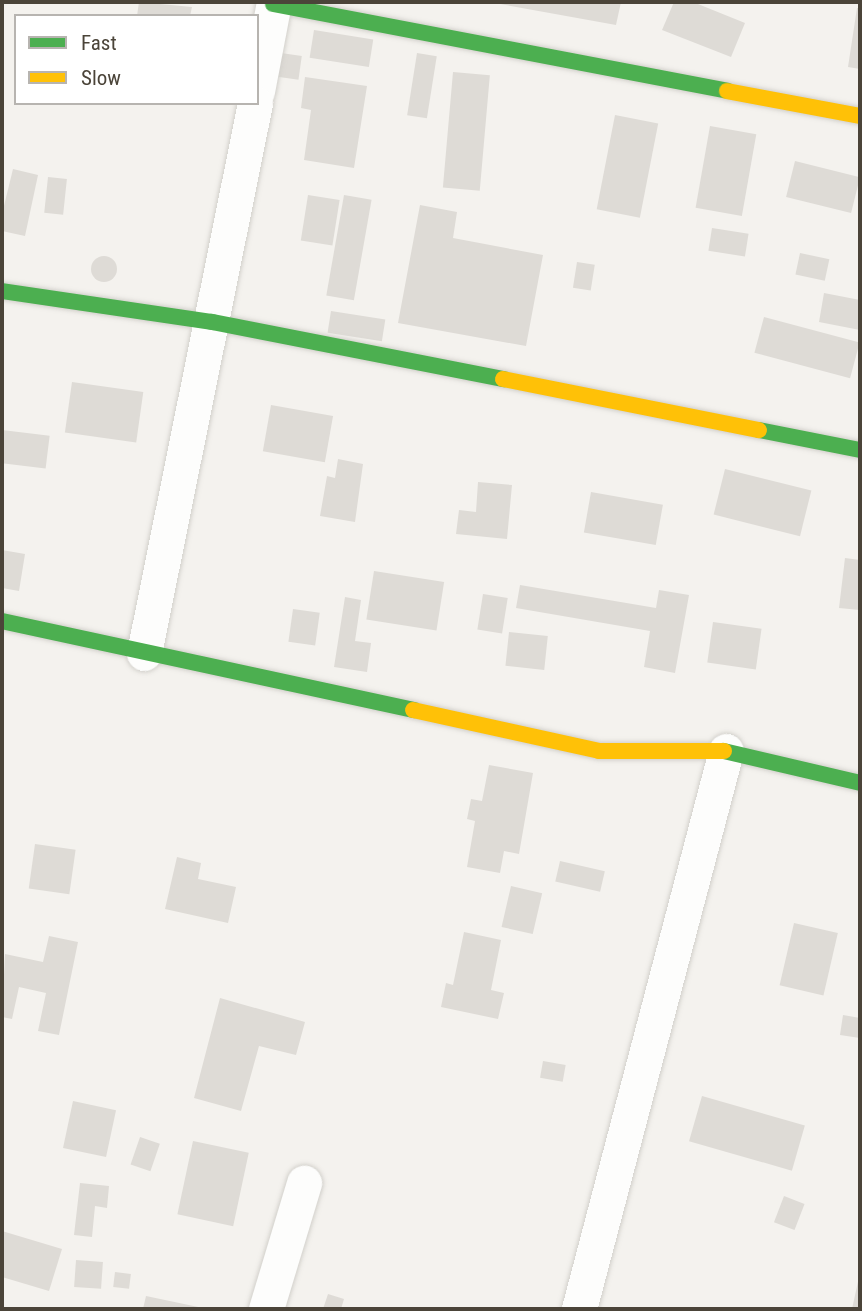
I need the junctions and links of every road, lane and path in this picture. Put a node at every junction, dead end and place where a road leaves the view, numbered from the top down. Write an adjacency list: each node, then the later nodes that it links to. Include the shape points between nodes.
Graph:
1 (274, 3): 2 (street); 4 (street)
2 (259, 81)
3 (255, 105): 6 (street)
4 (860, 117)
5 (2, 291): 6 (street)
6 (212, 322): 7 (street); 9 (street)
7 (860, 450)
8 (2, 621): 9 (street)
9 (144, 653): 10 (street, via 599,751)
10 (726, 751): 11 (street); 14 (street)
11 (860, 783)
12 (304, 1183): 13 (street)
13 (266, 1309)
14 (579, 1309)

